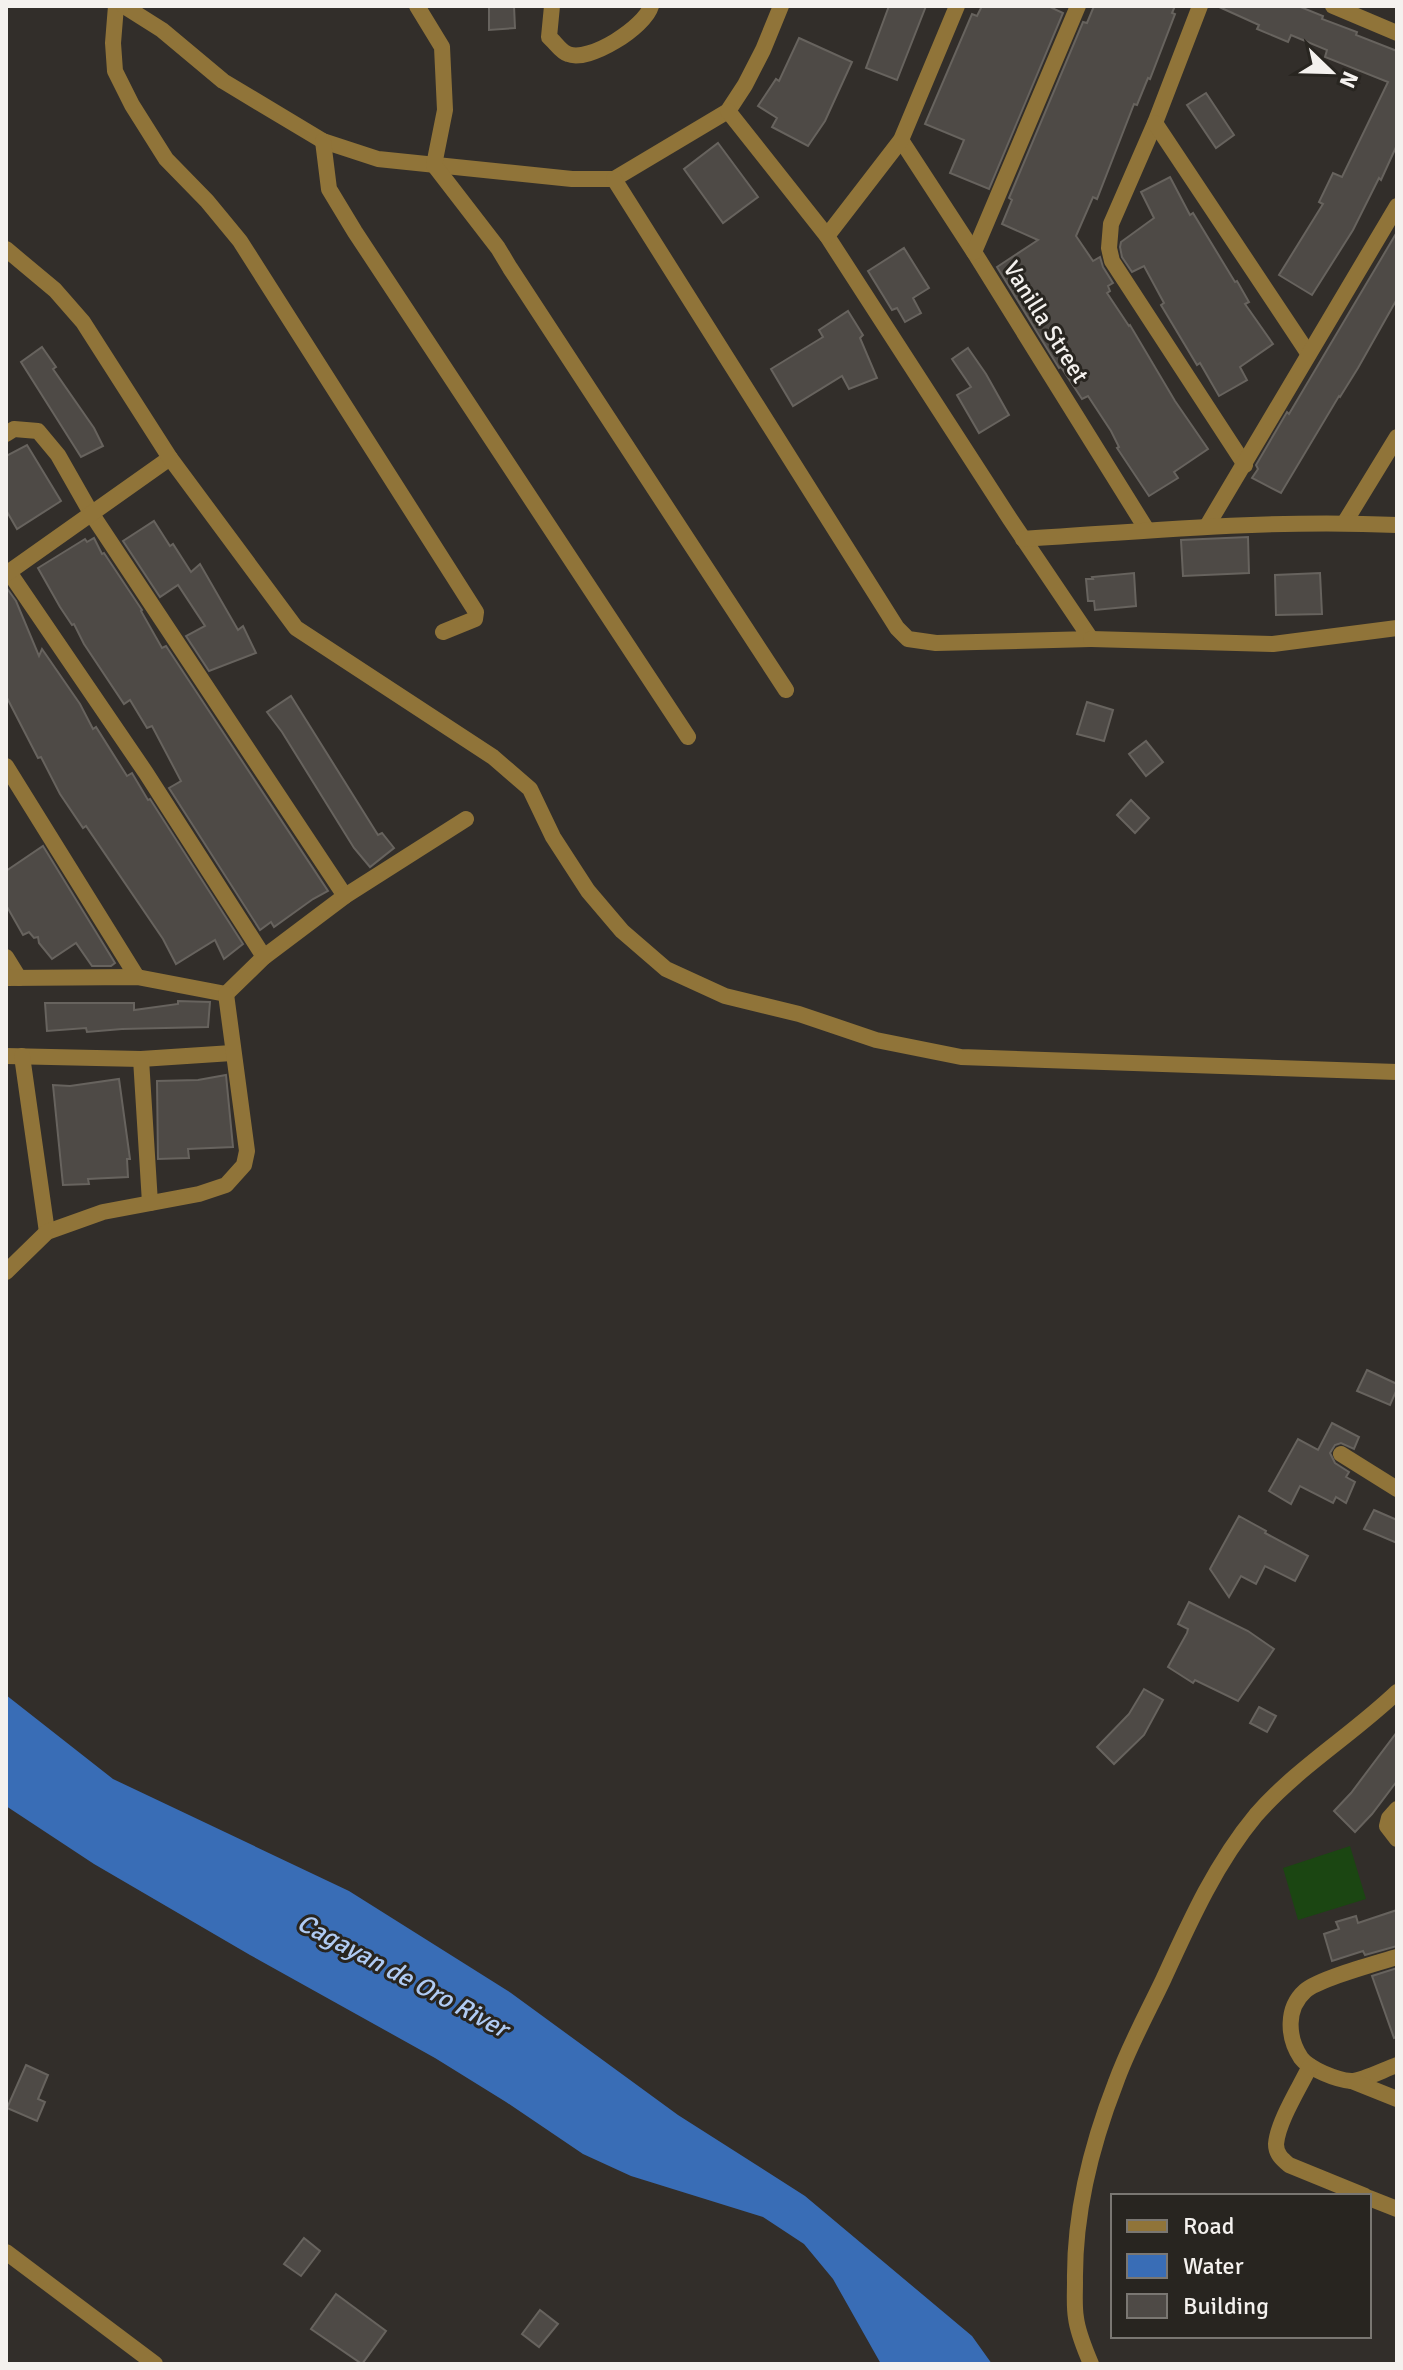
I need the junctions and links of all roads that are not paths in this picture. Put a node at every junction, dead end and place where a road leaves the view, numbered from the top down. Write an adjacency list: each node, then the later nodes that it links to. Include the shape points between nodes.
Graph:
1 (116, 6): 35 (street, via 115,71 132,105 166,159 240,241 476,612 475,619)
2 (124, 6): 15 (street, via 223,81)
3 (417, 6): 16 (street, via 442,47 445,110)
4 (552, 6): 5 (street, via 549,37 566,54 583,57 632,31)
5 (651, 6)
6 (781, 6): 12 (street)
7 (957, 6): 14 (street)
8 (1078, 6): 21 (street)
9 (1200, 6): 13 (street)
10 (1333, 6): 11 (street)
11 (1397, 33)
12 (728, 111): 17 (street); 19 (street)
13 (1155, 123): 22 (street); 26 (street, via 1111,224 1112,261)
14 (901, 140): 19 (street); 21 (street, Vanilla Street)
15 (323, 141): 16 (street, via 378,159); 38 (street, via 329,189 355,232)
16 (434, 165): 17 (street); 37 (street, via 498,248)
17 (614, 179): 36 (street, via 908,639)
18 (1397, 206): 22 (street)
19 (827, 236): 32 (street)
20 (6, 249): 25 (street, via 83,322)
21 (974, 252): 31 (street, Vanilla Street)
22 (1308, 353): 26 (street)
23 (6, 434): 27 (street, via 14,429 38,431)
24 (1397, 437): 28 (street)
25 (170, 458): 27 (street); 50 (street, via 296,628 493,757 530,789 588,891 622,931 666,969 725,996 876,1040 961,1057)
26 (1245, 465): 30 (street)
27 (91, 513): 33 (street); 41 (street)
28 (1345, 522): 29 (street); 30 (street)
29 (1397, 525)
30 (1207, 526): 31 (street)
31 (1147, 530): 32 (street)
32 (1023, 539): 36 (street)
33 (8, 573): 43 (street)
34 (1397, 628): 36 (street, via 1273,644)
35 (443, 632)
36 (1091, 639)
37 (786, 690)
38 (688, 737)
39 (6, 766): 44 (street)
40 (466, 819): 41 (street)
41 (345, 896): 43 (street)
42 (6, 957): 45 (street)
43 (264, 957): 46 (street)
44 (137, 977): 45 (street); 46 (street)
45 (12, 978)
46 (226, 994): 47 (street)
47 (232, 1053): 49 (street); 51 (street, via 247,1151 244,1165 226,1185)
48 (14, 1056): 49 (street); 52 (street)
49 (141, 1059): 51 (street)
50 (1397, 1072)
51 (150, 1203): 52 (street, via 103,1212)
52 (47, 1232): 53 (street)
53 (6, 1272)
54 (1341, 1454): 55 (street)
55 (1397, 1489)
56 (1397, 1692): 69 (street, via 1288,1782 1234,1843 1116,2081 1085,2182 1078,2224 1075,2317)
57 (1397, 1809): 58 (street, via 1387,1826)
58 (1397, 1839)
59 (1397, 1957): 61 (street, via 1306,1989 1292,2006 1289,2028 1301,2058)
60 (1397, 2065): 62 (street)
61 (1310, 2066): 62 (street); 64 (street, via 1282,2125 1279,2156)
62 (1352, 2081): 63 (street)
63 (1397, 2099)
64 (1360, 2194)
65 (1371, 2199): 66 (street)
66 (1397, 2209)
67 (6, 2252): 68 (street)
68 (155, 2364)
69 (1091, 2364)

